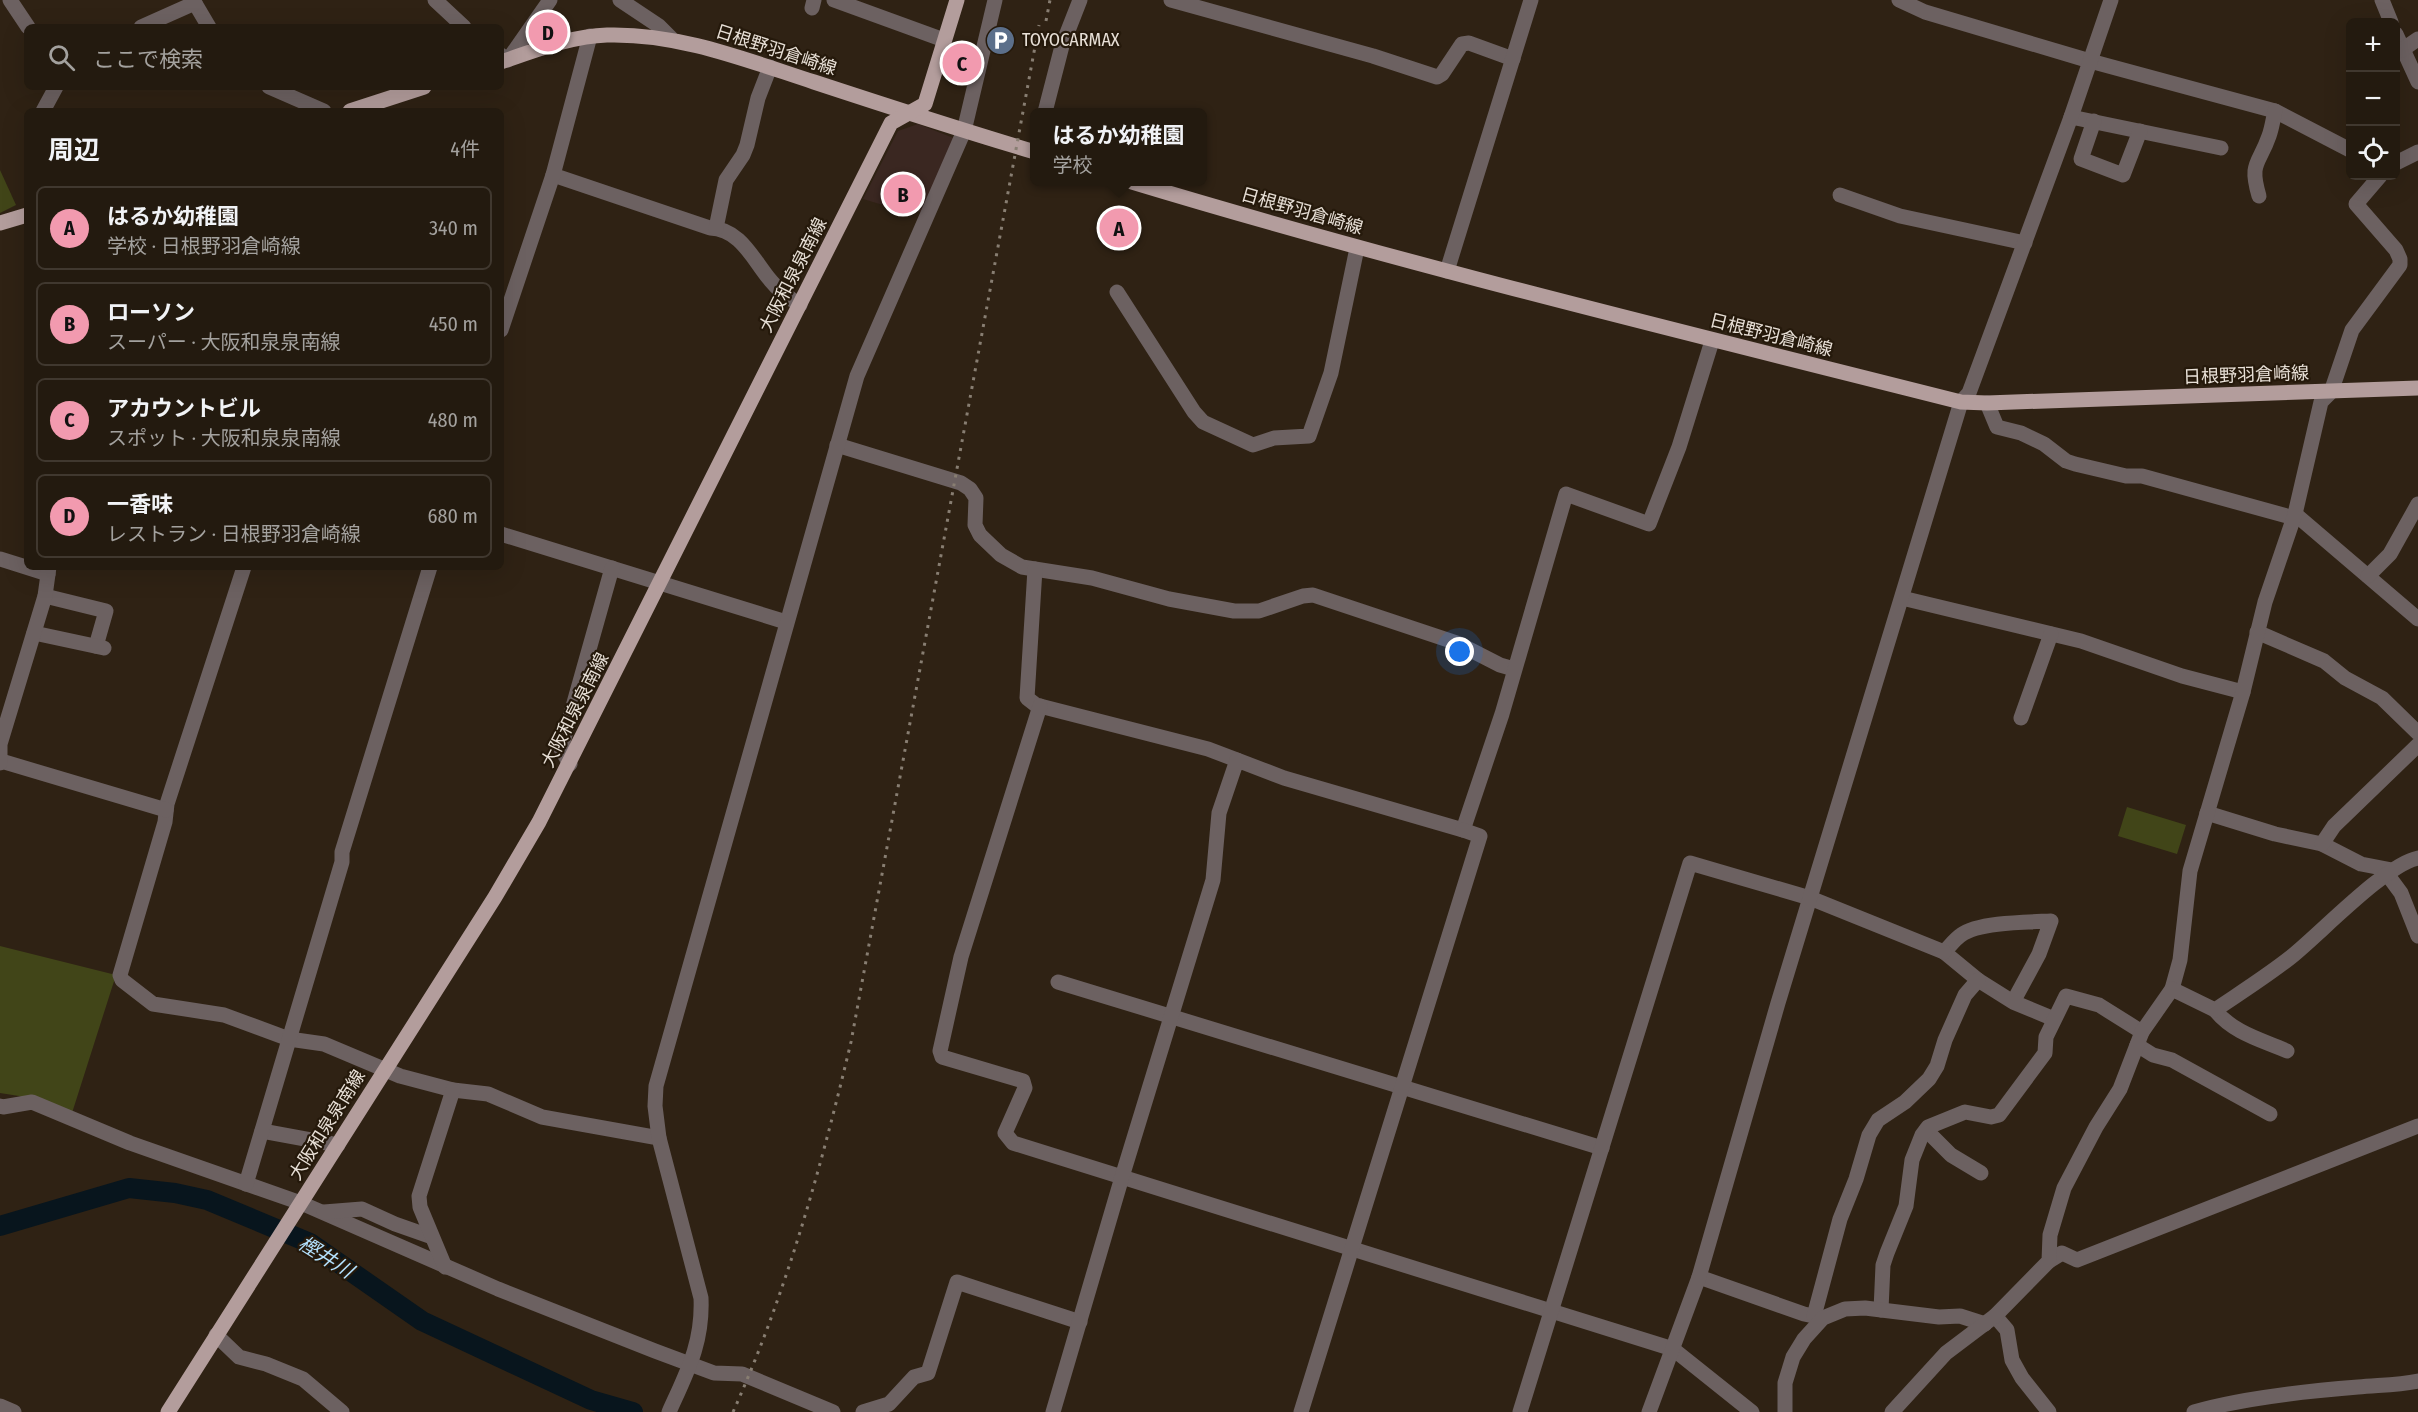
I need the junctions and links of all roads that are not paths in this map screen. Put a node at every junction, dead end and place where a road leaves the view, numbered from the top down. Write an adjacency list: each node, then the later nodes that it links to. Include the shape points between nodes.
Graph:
1 (10, 0): 17 (street)
2 (435, 0): 20 (street)
3 (550, 0): 27 (street)
4 (620, 0): 22 (street, via 659,26)
5 (834, 0): 15 (street)
6 (957, 0): 24 (main road, 大阪和泉泉南線)
7 (995, 0): 44 (street)
8 (1080, 0): 39 (street, via 1062,46)
9 (1171, 0): 28 (street, via 1437,77 1462,44)
10 (1531, 0): 28 (street)
11 (1899, 0): 30 (street, via 1925,12)
12 (2111, 0): 30 (street)
13 (2382, 0): 16 (street)
14 (194, 2): 18 (street); 19 (street)
15 (875, 7): 24 (street)
16 (2389, 18)
17 (26, 24)
18 (147, 24)
19 (207, 24)
20 (461, 24)
21 (590, 36): 22 (main road, 日根野羽倉崎線); 29 (main road, 日根野羽倉崎線); 51 (street)
22 (671, 39): 31 (main road, 日根野羽倉崎線)
23 (2418, 39): 26 (street)
24 (944, 40): 41 (main road, 大阪和泉泉南線, via 925,104)
25 (2400, 45): 26 (street)
26 (2402, 50): 32 (street)
27 (504, 58)
28 (1512, 58): 61 (street)
29 (504, 59)
30 (2090, 62): 40 (street); 42 (street)
31 (770, 67): 41 (main road, 日根野羽倉崎線); 58 (street, via 747,145 726,180)
32 (2418, 82)
33 (54, 90): 36 (street)
34 (276, 90): 37 (street)
35 (415, 90): 38 (main road)
36 (45, 108)
37 (317, 108)
38 (359, 108)
39 (1046, 108)
40 (2275, 111): 47 (street); 55 (street, via 2269,136 2257,158 2254,178)
41 (911, 113): 44 (main road, 日根野羽倉崎線); 63 (main road, 大阪和泉泉南線, via 891,123)
42 (2071, 117): 43 (street); 59 (street)
43 (2094, 122): 45 (street); 45 (street, via 2081,159 2123,175)
44 (964, 131): 48 (main road, 日根野羽倉崎線); 70 (street, via 857,376)
45 (2140, 131): 46 (street)
46 (2221, 148)
47 (2346, 148)
48 (1030, 150)
49 (2418, 152): 50 (street)
50 (2400, 161)
51 (553, 175): 58 (street); 64 (street)
52 (2377, 180): 67 (street, via 2356,204 2396,250 2400,266 2352,330)
53 (1145, 186): 60 (main road, 日根野羽倉崎線)
54 (1840, 195): 59 (street, via 1900,216)
55 (2259, 196)
56 (24, 216): 57 (main road)
57 (0, 223)
58 (716, 228): 63 (street, via 736,236 772,283)
59 (2025, 243): 68 (street, via 1969,393)
60 (1357, 248): 61 (main road, 日根野羽倉崎線); 62 (street, via 1331,373 1309,436 1274,438 1253,445 1203,422)
61 (1447, 271): 65 (main road, 日根野羽倉崎線)
62 (1117, 292)
63 (800, 305): 82 (main road, 大阪和泉泉南線)
64 (504, 321)
65 (1712, 341): 68 (main road, 日根野羽倉崎線); 90 (street, via 1679,447 1649,524 1566,494)
66 (2418, 388): 67 (main road, 日根野羽倉崎線)
67 (2331, 392): 69 (main road, 日根野羽倉崎線); 72 (street, via 2321,402)
68 (1961, 402): 69 (main road, 日根野羽倉崎線); 84 (street)
69 (1987, 404): 72 (street, via 1997,427 2044,444 2066,460)
70 (837, 445): 77 (street, via 961,483 976,498 975,525 980,535 1001,555 1022,567); 86 (street)
71 (2418, 504): 81 (street, via 2390,554)
72 (2294, 516): 81 (street); 87 (street)
73 (504, 535): 76 (street)
74 (0, 559): 75 (street)
75 (24, 564)
76 (612, 568): 82 (street); 98 (street, via 561,748)
77 (1035, 569): 90 (street, via 1092,578 1234,612 1259,611 1313,595 1457,643); 92 (street, via 1027,698)
78 (48, 570): 83 (street)
79 (243, 570): 99 (street)
80 (429, 570): 115 (street)
81 (2368, 576): 85 (street)
82 (660, 583): 86 (street); 98 (main road, 大阪和泉泉南線)
83 (45, 596): 88 (street); 88 (street, via 106,610 100,647)
84 (1902, 598): 89 (street); 105 (street)
85 (2418, 619)
86 (786, 622): 126 (street, via 656,1086)
87 (2257, 632): 91 (street); 94 (street, via 2324,662 2382,698)
88 (34, 633): 97 (street, via 0,744)
89 (2051, 634): 91 (street); 93 (street)
90 (1514, 669): 101 (street)
91 (2242, 692): 100 (street)
92 (1040, 706): 96 (street); 130 (street, via 961,957 940,1051 942,1057 1023,1081 1025,1088 1005,1133 1013,1143)
93 (2021, 718)
94 (2418, 733)
95 (2418, 745): 102 (street, via 2334,826)
96 (1238, 760): 101 (street, via 1284,778); 113 (street, via 1219,813 1213,880)
97 (0, 762): 99 (street)
98 (570, 764): 118 (main road, 大阪和泉泉南線, via 516,863)
99 (166, 810): 115 (street, via 120,975 122,980 153,1004 224,1015)
100 (2207, 813): 102 (street); 110 (street, via 2190,871 2180,960)
101 (1462, 830): 119 (street, via 1480,836)
102 (2322, 844): 104 (street, via 2361,864)
103 (2418, 858): 104 (street)
104 (2390, 872): 106 (street); 112 (street, via 2290,958)
105 (1810, 898): 107 (street); 128 (street, via 1690,863); 138 (street)
106 (2418, 936)
107 (1944, 952): 108 (street); 111 (street, via 1962,934 1972,930 2051,921 2039,954)
108 (1978, 980): 111 (street); 141 (street, via 1965,995 1929,1079 1878,1120 1869,1135 1840,1219)
109 (1058, 982): 113 (street)
110 (2172, 989): 112 (street); 116 (street)
111 (2013, 1002): 114 (street)
112 (2215, 1010): 117 (street, via 2244,1032)
113 (1171, 1015): 119 (street); 130 (street)
114 (2054, 1019): 116 (street, via 2066,996 2098,1005); 124 (street, via 2046,1037 2045,1053 1999,1115 1965,1112)
115 (289, 1039): 118 (street, via 324,1044); 125 (street)
116 (2140, 1039): 122 (street, via 2153,1055 2172,1060); 136 (street, via 2120,1089 2064,1188 2050,1235)
117 (2287, 1051)
118 (384, 1070): 120 (street); 127 (main road, 大阪和泉泉南線)
119 (1402, 1087): 128 (street); 135 (street)
120 (453, 1090): 126 (street, via 488,1094 542,1117); 134 (street, via 419,1196)
121 (0, 1106): 131 (street, via 32,1102 130,1143)
122 (2270, 1114)
123 (2418, 1126): 136 (street, via 2077,1260 2062,1253)
124 (1926, 1130): 129 (street, via 1951,1155); 139 (street, via 1916,1147 1906,1206 1884,1265)
125 (262, 1131): 127 (street); 131 (street)
126 (659, 1138): 146 (street, via 701,1298 702,1324)
127 (338, 1144): 132 (main road, 大阪和泉泉南線)
128 (1602, 1148): 140 (street)
129 (1981, 1173)
130 (1122, 1177): 135 (street); 143 (street)
131 (246, 1184): 132 (street)
132 (298, 1207): 133 (street); 144 (main road, 大阪和泉泉南線)
133 (321, 1212): 134 (street, via 362,1209); 137 (street)
134 (432, 1237): 137 (street)
135 (1352, 1250): 140 (street); 156 (street)
136 (2049, 1262): 142 (street)
137 (446, 1266): 146 (street)
138 (1699, 1277): 141 (street); 145 (street)
139 (1881, 1310): 141 (street, via 1845,1309); 142 (street)
140 (1551, 1311): 145 (street); 157 (street)
141 (1819, 1317): 160 (street, via 1793,1357 1785,1383)
142 (1990, 1320): 161 (street, via 1946,1353); 162 (street, via 2007,1330 2012,1360)
143 (1080, 1322): 154 (street, via 957,1282 928,1373 914,1377 889,1404); 155 (street)
144 (216, 1335): 150 (main road, 大阪和泉泉南線); 151 (street, via 239,1357 303,1379)
145 (1673, 1349): 158 (street); 159 (street)
146 (690, 1365): 152 (street); 153 (street, via 714,1373 742,1374)
147 (2418, 1381): 163 (street, via 2222,1404)
148 (0, 1406): 149 (street)
149 (14, 1412)
150 (168, 1412)
151 (342, 1412)
152 (669, 1412)
153 (833, 1412)
154 (863, 1412)
155 (1053, 1412)
156 (1301, 1412)
157 (1520, 1412)
158 (1649, 1412)
159 (1752, 1412)
160 (1785, 1412)
161 (1892, 1412)
162 (2049, 1412)
163 (2194, 1412)

